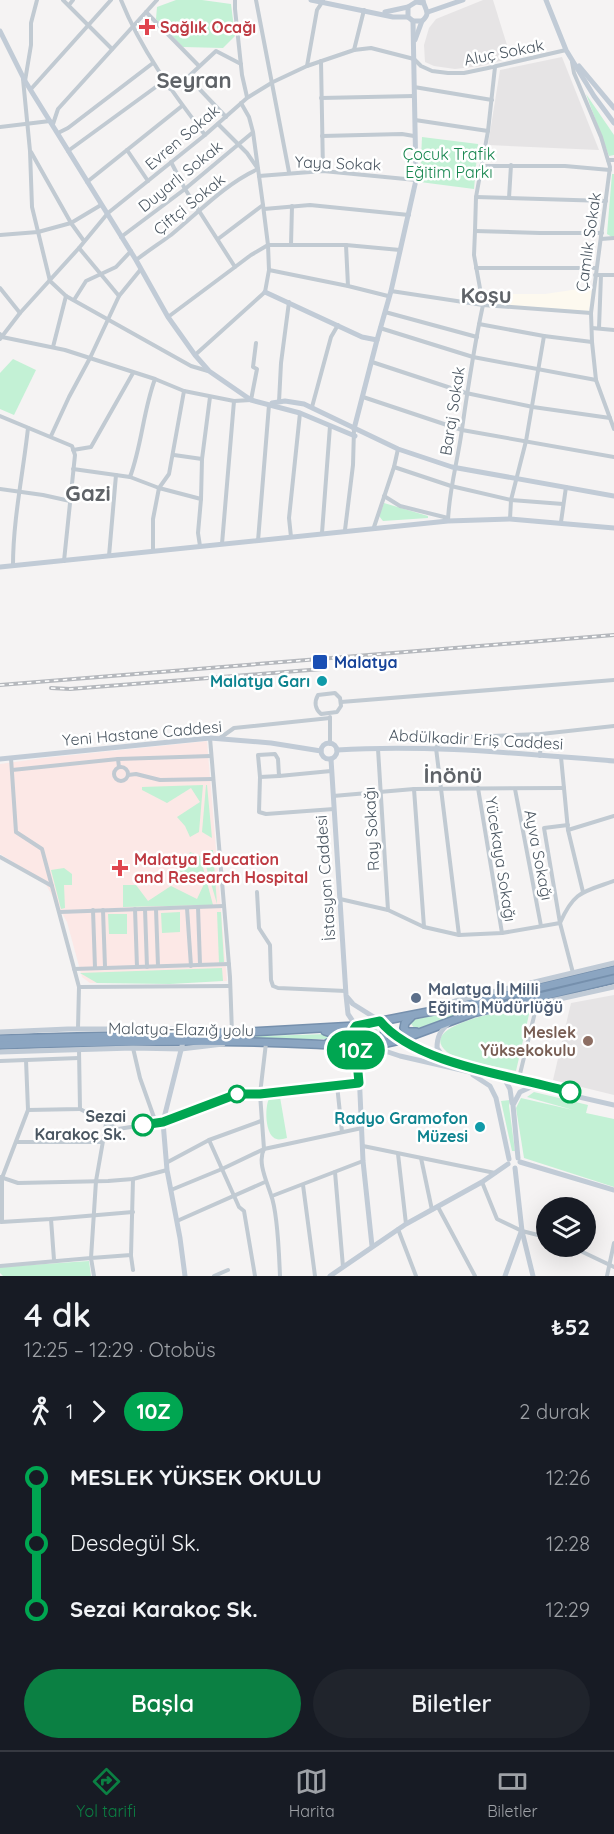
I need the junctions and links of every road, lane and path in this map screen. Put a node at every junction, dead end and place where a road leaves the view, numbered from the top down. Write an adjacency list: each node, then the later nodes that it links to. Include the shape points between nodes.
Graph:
1 (37, 0): 38 (street)
2 (63, 0): 15 (street)
3 (73, 0): 15 (street)
4 (111, 0): 22 (street)
5 (121, 0): 23 (street)
6 (157, 0): 18 (street)
7 (235, 0): 33 (street)
8 (256, 0): 40 (street)
9 (310, 0): 10 (street)
10 (323, 0): 17 (street); 35 (street, via 317,10)
11 (455, 0): 16 (street)
12 (463, 0): 16 (street)
13 (548, 0): 28 (street); 50 (street, via 579,67)
14 (412, 3): 16 (street); 19 (street); 20 (street)
15 (69, 5): 22 (street)
16 (425, 5): 21 (street)
17 (364, 10): 19 (street); 27 (street)
18 (146, 12): 23 (street); 34 (street)
19 (380, 13): 20 (street)
20 (411, 19): 21 (street); 25 (street)
21 (422, 21): 25 (street)
22 (89, 25): 26 (street); 42 (street)
23 (132, 27): 26 (street); 32 (street)
24 (0, 31): 38 (street)
25 (414, 41): 29 (street)
26 (112, 48): 53 (street, via 58,110)
27 (354, 50): 29 (street, Aluç Sokak, via 381,49); 30 (street, Evren Sokak)
28 (566, 50): 31 (street); 36 (street, Aluç Sokak)
29 (414, 59): 36 (street, Aluç Sokak, via 432,71 448,73); 41 (street)
30 (321, 61): 35 (street, Evren Sokak); 46 (street)
31 (572, 61): 54 (street); 68 (street, Çamlık Sokak)
32 (153, 63): 39 (street); 60 (street)
33 (241, 64): 34 (street, via 216,51); 45 (street)
34 (199, 66): 37 (street)
35 (307, 66): 40 (street, Evren Sokak)
36 (495, 67): 47 (street)
37 (188, 77): 43 (street); 51 (street)
38 (24, 78): 42 (street); 56 (street)
39 (165, 81): 43 (street); 66 (street)
40 (273, 82): 45 (street, Evren Sokak); 76 (street)
41 (414, 87): 44 (street); 47 (street)
42 (31, 89): 53 (street)
43 (170, 89): 49 (street)
44 (414, 96): 46 (street); 52 (street)
45 (247, 98): 48 (street, Evren Sokak)
46 (321, 98): 62 (street)
47 (492, 100): 58 (street)
48 (241, 103): 51 (street, Evren Sokak); 59 (street)
49 (182, 106): 61 (street); 65 (street)
50 (614, 108)
51 (226, 117): 55 (street, Evren Sokak)
52 (414, 119): 58 (street); 63 (street)
53 (52, 123): 56 (street); 60 (street)
54 (614, 123)
55 (218, 124): 61 (street, Evren Sokak); 64 (street)
56 (27, 125): 57 (street); 67 (street)
57 (0, 127)
58 (488, 131): 72 (street)
59 (253, 132): 64 (street, Duyarlı Sokak); 74 (street)
60 (58, 133): 66 (street)
61 (205, 135): 70 (street, Evren Sokak)
62 (322, 136): 63 (street); 75 (street)
63 (414, 136): 78 (street)
64 (237, 145): 74 (street); 81 (street, Duyarlı Sokak)
65 (127, 150): 79 (street); 80 (street)
66 (68, 151): 80 (street)
67 (30, 152): 91 (street); 93 (street, via 32,207)
68 (608, 160): 69 (street); 73 (street, Çamlık Sokak)
69 (614, 160)
70 (171, 162): 79 (street, Evren Sokak); 81 (street)
71 (511, 165): 72 (street); 73 (street); 83 (street)
72 (481, 166): 82 (street)
73 (611, 168): 84 (street, Çamlık Sokak)
74 (258, 169): 77 (street); 88 (street, Çiftçi Sokak)
75 (323, 171): 76 (street, Yaya Sokak); 78 (street, Yaya Sokak)
76 (289, 172): 77 (street, Yaya Sokak)
77 (259, 176): 87 (street)
78 (416, 180): 90 (street)
79 (148, 181): 89 (street, Evren Sokak)
80 (87, 182): 85 (street)
81 (185, 189): 88 (street); 96 (street, Duyarlı Sokak)
82 (476, 197): 83 (street); 92 (street)
83 (509, 198): 84 (street)
84 (606, 201): 94 (street, Çamlık Sokak)
85 (101, 205): 89 (street); 91 (street)
86 (292, 206): 87 (street); 90 (street); 102 (street)
87 (263, 207): 98 (street); 101 (street)
88 (199, 210): 98 (street); 107 (street, Çiftçi Sokak)
89 (108, 213): 96 (street); 100 (street, Evren Sokak)
90 (409, 215): 105 (street)
91 (71, 223): 93 (street); 100 (street)
92 (475, 231): 94 (street); 109 (street)
93 (38, 232): 95 (street); 117 (street)
94 (602, 232): 99 (street, Çamlık Sokak)
95 (0, 235)
96 (121, 237): 106 (street)
97 (614, 238): 99 (street)
98 (218, 239): 108 (street)
99 (600, 239): 110 (street, Çamlık Sokak)
100 (84, 240): 104 (street, Evren Sokak)
101 (268, 245): 102 (street); 108 (street); 112 (street)
102 (291, 245): 103 (street)
103 (346, 245): 105 (street); 118 (street)
104 (79, 248): 113 (street); 117 (street, Evren Sokak)
105 (400, 249): 121 (street)
106 (130, 251): 107 (street); 113 (street, via 116,267)
107 (136, 260): 111 (street)
108 (235, 267): 130 (street)
109 (476, 268): 110 (street); 126 (street)
110 (596, 268): 114 (street, Çamlık Sokak)
111 (141, 269): 123 (street); 130 (street)
112 (268, 270): 118 (street); 120 (street)
113 (102, 275): 123 (street); 124 (street, via 86,281)
114 (595, 275): 115 (street); 129 (street, Çamlık Sokak)
115 (601, 275): 116 (street); 136 (street)
116 (614, 275)
117 (50, 281): 122 (street); 128 (street, Evren Sokak)
118 (348, 286): 121 (street)
119 (0, 288): 128 (street)
120 (265, 292): 125 (street); 145 (street)
121 (389, 294): 126 (street); 127 (street)
122 (66, 296): 124 (street); 144 (street)
123 (119, 296): 131 (street)
124 (74, 300): 131 (street)
125 (289, 302): 132 (street); 160 (street)
126 (483, 305): 129 (street); 133 (street, Baraj Sokak)
127 (385, 311): 134 (street); 140 (street)
128 (20, 313): 138 (street, Evren Sokak)
129 (591, 313): 135 (street, Çamlık Sokak)
130 (168, 317): 145 (street)
131 (108, 319): 147 (street); 150 (street, via 191,366)
132 (338, 324): 141 (street); 162 (street)
133 (479, 324): 139 (street); 140 (street, Baraj Sokak)
134 (381, 328): 141 (street); 146 (street)
135 (592, 328): 136 (street); 142 (street, Çamlık Sokak)
136 (598, 328): 137 (street)
137 (614, 330)
138 (1, 336): 144 (street)
139 (544, 336): 142 (street); 149 (street)
140 (477, 337): 146 (street, Baraj Sokak)
141 (377, 340): 148 (street)
142 (592, 342): 153 (street, Çamlık Sokak)
143 (256, 343): 158 (street, via 253,367 257,369)
144 (53, 347): 147 (street)
145 (195, 355): 150 (street)
146 (473, 357): 149 (street); 155 (street, Baraj Sokak)
147 (90, 358): 151 (street); 172 (street)
148 (372, 362): 155 (street); 157 (street)
149 (538, 370): 153 (street); 163 (street)
150 (209, 371): 158 (street)
151 (133, 373): 152 (street); 176 (street, via 91,447)
152 (155, 379): 154 (street); 184 (street)
153 (596, 380): 166 (street, Çamlık Sokak)
154 (184, 391): 156 (street); 177 (street)
155 (466, 393): 163 (street); 171 (street, Baraj Sokak)
156 (210, 397): 159 (street); 179 (street)
157 (363, 397): 169 (street); 171 (street)
158 (251, 400): 159 (street); 161 (street)
159 (234, 401): 206 (street)
160 (279, 402): 161 (street); 162 (street)
161 (269, 404): 164 (street); 205 (street)
162 (312, 407): 169 (street)
163 (533, 407): 166 (street); 174 (street)
164 (300, 412): 167 (street); 204 (street, via 289,518)
165 (0, 416): 168 (street)
166 (610, 418): 170 (street, Çamlık Sokak)
167 (331, 425): 173 (street); 203 (street)
168 (28, 428): 172 (street); 190 (street)
169 (354, 429): 173 (street); 175 (street)
170 (614, 429)
171 (462, 430): 174 (street); 181 (street, Baraj Sokak)
172 (51, 436): 176 (street)
173 (355, 436): 202 (street)
174 (526, 441): 178 (street); 185 (street)
175 (398, 448): 180 (street); 181 (street)
176 (73, 450): 182 (street)
177 (174, 455): 179 (street); 188 (street, via 169,474)
178 (614, 457)
179 (202, 459): 193 (street)
180 (394, 467): 186 (street); 191 (street)
181 (455, 467): 185 (street); 186 (street, Baraj Sokak)
182 (73, 469): 183 (street); 194 (street)
183 (116, 475): 184 (street); 209 (street)
184 (130, 477): 188 (street)
185 (518, 477): 187 (street); 195 (street)
186 (451, 486): 195 (street); 198 (street, Baraj Sokak)
187 (566, 486): 192 (street); 196 (street)
188 (159, 488): 193 (street); 208 (street, via 153,519)
189 (0, 489): 190 (street)
190 (21, 492): 194 (street); 211 (street, via 13,535)
191 (384, 496): 198 (street, via 400,506); 200 (street)
192 (614, 496)
193 (201, 499): 207 (street)
194 (70, 501): 210 (street)
195 (512, 501): 196 (street); 197 (street)
196 (563, 504): 199 (street)
197 (510, 519): 198 (street); 199 (street)
198 (448, 520): 200 (street)
199 (561, 522): 201 (street)
200 (374, 527): 202 (street)
201 (612, 527)
202 (345, 530): 203 (street)
203 (322, 533): 204 (street)
204 (291, 537): 205 (street)
205 (258, 541): 206 (street)
206 (222, 544): 207 (street)
207 (200, 546): 208 (street)
208 (153, 551): 209 (street)
209 (109, 556): 210 (street)
210 (64, 561): 211 (street)
211 (13, 566): 212 (street)
212 (0, 567)
213 (614, 680): 214 (street)
214 (340, 702): 215 (street, via 338,712); 215 (street, via 335,693 318,695 317,710)
215 (329, 716): 219 (street, via 234,728); 220 (street)
216 (614, 726): 217 (street)
217 (541, 734): 222 (street, via 443,738); 226 (street)
218 (210, 738): 219 (street, Yeni Hastane Caddesi); 225 (street); 228 (street, Yeni Hastane Caddesi)
219 (220, 738): 224 (street, Yeni Hastane Caddesi)
220 (330, 744): 223 (street); 224 (street)
221 (378, 748): 222 (street, Abdülkadir Eriş Caddesi); 223 (street, Abdülkadir Eriş Caddesi); 245 (street, Ray Sokağı)
222 (436, 748): 226 (street, Abdülkadir Eriş Caddesi); 243 (street)
223 (337, 750): 231 (street)
224 (321, 751): 231 (street, via 324,758)
225 (211, 756): 230 (street); 239 (street)
226 (540, 756): 227 (street, Abdülkadir Eriş Caddesi)
227 (561, 757): 232 (street, Abdülkadir Eriş Caddesi); 241 (street)
228 (11, 758): 229 (street, Yeni Hastane Caddesi); 234 (street)
229 (0, 759)
230 (118, 759): 233 (street); 234 (street)
231 (331, 759): 235 (street, İstasyon Caddesi)
232 (614, 761)
233 (119, 767): 236 (street); 236 (street, via 113,775 117,781 125,781)
234 (12, 770): 252 (street, via 16,832 42,849)
235 (331, 771): 237 (street); 246 (street, İstasyon Caddesi)
236 (128, 775): 239 (street, via 160,780)
237 (279, 776): 238 (street); 238 (street, via 275,754 263,753 258,755)
238 (260, 777): 247 (street, via 259,812)
239 (213, 779): 256 (street)
240 (478, 788): 243 (street); 244 (street); 269 (street, Yücekaya Sokağı)
241 (564, 788): 244 (street); 249 (street)
242 (414, 789): 243 (street); 245 (street); 268 (street)
243 (442, 789): 270 (street)
244 (514, 789): 267 (street, Ayva Sokağı)
245 (381, 792): 246 (street); 264 (street, Ray Sokağı)
246 (333, 796): 247 (street, İstasyon Caddesi)
247 (334, 809): 255 (street, İstasyon Caddesi)
248 (614, 816): 249 (street)
249 (568, 828): 254 (street); 266 (street, via 544,828)
250 (0, 857): 252 (street)
251 (614, 881): 254 (street)
252 (53, 886): 265 (street)
253 (256, 892): 287 (street, via 259,928 270,945 273,986)
254 (583, 892): 266 (street, via 568,904)
255 (339, 899): 264 (street); 287 (street, İstasyon Caddesi)
256 (224, 906): 257 (street); 273 (street)
257 (198, 907): 258 (street); 272 (street)
258 (187, 908): 261 (street); 275 (street)
259 (135, 909): 260 (street); 263 (street); 277 (street)
260 (145, 909): 261 (street); 278 (street)
261 (156, 909): 274 (street)
262 (93, 910): 263 (street); 265 (street); 279 (street)
263 (103, 910): 276 (street)
264 (388, 910): 268 (street)
265 (60, 912): 280 (street)
266 (560, 923): 267 (street); 282 (street)
267 (541, 926): 269 (street)
268 (424, 927): 270 (street)
269 (502, 933): 270 (street)
270 (459, 935)
271 (614, 963): 282 (street)
272 (200, 964): 273 (street); 275 (street)
273 (229, 964): 284 (street)
274 (158, 966): 275 (street); 278 (street)
275 (191, 966)
276 (105, 967): 277 (street); 279 (street)
277 (136, 967): 278 (street)
278 (147, 967)
279 (95, 968): 280 (street)
280 (74, 969): 285 (street)
281 (614, 970): 290 (highway)
282 (573, 973): 290 (street, via 455,1001)
283 (614, 979): 288 (highway)
284 (230, 986): 285 (street); 299 (street)
285 (79, 987): 295 (street)
286 (614, 987): 289 (street)
287 (346, 993): 293 (street, via 353,1004); 294 (street, İstasyon Caddesi, via 348,1014)
288 (509, 1004): 289 (street); 292 (highway)
289 (537, 1004): 318 (street)
290 (434, 1011): 291 (highway)
291 (413, 1015): 293 (highway); 297 (highway, via 405,1023 405,1030)
292 (452, 1020): 297 (highway); 314 (street, via 437,1039 437,1048)
293 (381, 1023): 294 (highway, Malatya-Elazığ yolu); 301 (street); 307 (highway, via 385,1036)
294 (356, 1026): 296 (highway, Malatya-Elazığ yolu); 304 (highway)
295 (78, 1028): 298 (street); 299 (street, via 193,1029)
296 (317, 1030): 299 (highway, Malatya-Elazığ yolu); 303 (highway, via 332,1033 336,1039)
297 (424, 1031): 301 (highway)
298 (0, 1032)
299 (229, 1034): 300 (highway, Malatya-Elazığ yolu)
300 (0, 1039)
301 (400, 1040): 307 (highway); 314 (street)
302 (266, 1043): 303 (highway, Malatya-Elazığ yolu); 306 (highway, Malatya-Elazığ yolu); 322 (street)
303 (320, 1043): 304 (highway, Malatya-Elazığ yolu)
304 (357, 1044): 307 (highway, Malatya-Elazığ yolu); 315 (street)
305 (0, 1045): 306 (highway, Malatya-Elazığ yolu, via 132,1041)
306 (182, 1046): 308 (street); 329 (street)
307 (379, 1046): 315 (street); 316 (street, via 400,1056)
308 (133, 1048): 309 (street); 330 (street)
309 (79, 1049): 310 (street); 311 (street)
310 (0, 1052)
311 (79, 1058): 312 (street); 326 (street)
312 (26, 1060): 313 (street); 327 (street)
313 (0, 1061)
314 (451, 1062): 317 (street)
315 (359, 1071): 319 (street)
316 (467, 1071): 317 (street); 323 (street, via 490,1086)
317 (502, 1077): 318 (street); 321 (street); 323 (street, via 494,1088); 325 (street)
318 (519, 1078): 324 (street)
319 (359, 1083): 320 (street); 332 (street)
320 (337, 1085): 322 (street); 334 (street)
321 (534, 1086): 324 (street); 325 (street, via 520,1092)
322 (260, 1094): 328 (street); 329 (street, via 237,1094)
323 (495, 1097): 345 (street)
324 (614, 1104)
325 (513, 1105): 343 (street)
326 (80, 1109): 327 (street); 331 (street)
327 (28, 1110): 337 (street)
328 (261, 1121): 336 (street); 340 (street)
329 (163, 1122): 330 (street); 346 (street)
330 (156, 1123): 333 (street)
331 (106, 1124): 333 (street); 335 (street)
332 (362, 1128): 334 (street); 339 (street)
333 (118, 1129): 335 (street)
334 (342, 1132): 340 (street)
335 (103, 1134): 338 (street)
336 (209, 1140): 346 (street); 348 (street)
337 (17, 1142): 338 (street); 352 (street)
338 (101, 1143): 354 (street)
339 (363, 1146): 341 (street); 344 (street)
340 (264, 1149): 348 (street); 355 (street, via 261,1154)
341 (398, 1154): 342 (street); 369 (street)
342 (421, 1158): 351 (street); 363 (street)
343 (519, 1160): 345 (street, via 513,1156); 347 (street); 359 (street)
344 (363, 1161): 350 (street); 374 (street)
345 (509, 1162): 347 (street); 351 (street)
346 (166, 1163): 349 (street)
347 (515, 1168): 371 (street)
348 (222, 1169): 358 (street); 360 (street)
349 (167, 1170): 353 (street); 358 (street)
350 (335, 1172): 357 (street); 381 (street)
351 (496, 1173): 356 (street)
352 (1, 1178): 354 (street, via 18,1184); 368 (street)
353 (133, 1179): 354 (street); 364 (street)
354 (96, 1181): 365 (street)
355 (265, 1182): 360 (street); 361 (street)
356 (482, 1182): 362 (street); 371 (street, via 497,1219)
357 (303, 1185): 361 (street); 389 (street)
358 (171, 1190): 367 (street)
359 (614, 1190)
360 (235, 1196): 367 (street); 387 (street, via 244,1211)
361 (272, 1197): 388 (street)
362 (438, 1206): 363 (street); 392 (street)
363 (432, 1210): 369 (street)
364 (133, 1212): 365 (street); 375 (street)
365 (93, 1215): 366 (street); 377 (street)
366 (51, 1219): 368 (street); 378 (street)
367 (177, 1221): 385 (street)
368 (1, 1222)
369 (406, 1224): 370 (street)
370 (399, 1229): 374 (street); 391 (street)
371 (522, 1231): 372 (street); 393 (street); 394 (street)
372 (536, 1234)
373 (614, 1243): 380 (street)
374 (372, 1246): 381 (street)
375 (131, 1255): 377 (street); 382 (street)
376 (594, 1257): 380 (street)
377 (91, 1258): 378 (street); 384 (street)
378 (54, 1260): 379 (street)
379 (0, 1266)
380 (611, 1266): 395 (street)
381 (343, 1267): 390 (street)
382 (134, 1270)
383 (228, 1270): 386 (street)
384 (94, 1276)
385 (185, 1276)
386 (214, 1276)
387 (255, 1276)
388 (280, 1276)
389 (315, 1276)
390 (330, 1276)
391 (417, 1276)
392 (475, 1276)
393 (505, 1276)
394 (533, 1276)
395 (607, 1276)

